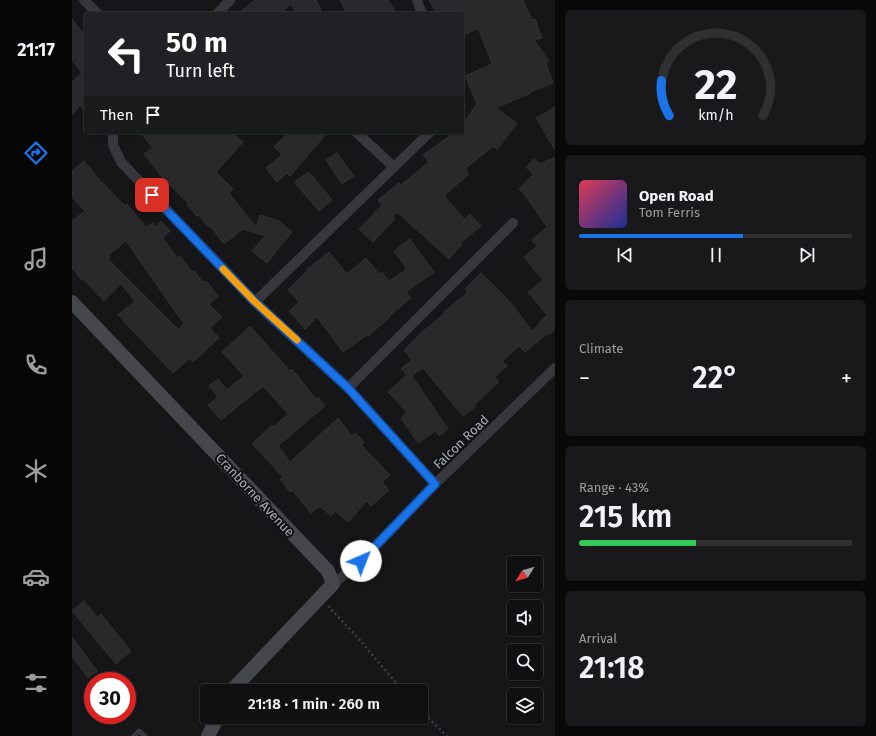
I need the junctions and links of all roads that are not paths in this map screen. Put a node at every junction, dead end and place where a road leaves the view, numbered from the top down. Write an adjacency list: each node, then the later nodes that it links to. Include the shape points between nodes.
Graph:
1 (84, 0): 4 (street)
2 (230, 0): 5 (street)
3 (417, 0): 6 (street)
4 (96, 12)
5 (219, 12)
6 (421, 12)
7 (113, 134): 13 (street, via 113,145 121,162)
8 (358, 134): 10 (street)
9 (428, 134): 10 (street)
10 (394, 167): 13 (street)
11 (513, 223): 15 (street)
12 (72, 302): 17 (street, Cranborne Avenue, via 328,571)
13 (255, 302): 15 (street)
14 (555, 368): 16 (street, Falcon Road)
15 (348, 388): 16 (street)
16 (435, 484): 17 (street, Falcon Road, via 361,561)
17 (333, 584): 18 (street)
18 (238, 684)
19 (214, 724): 22 (street)
20 (134, 736): 21 (lane, via 139,731)
21 (145, 736)
22 (208, 736)

